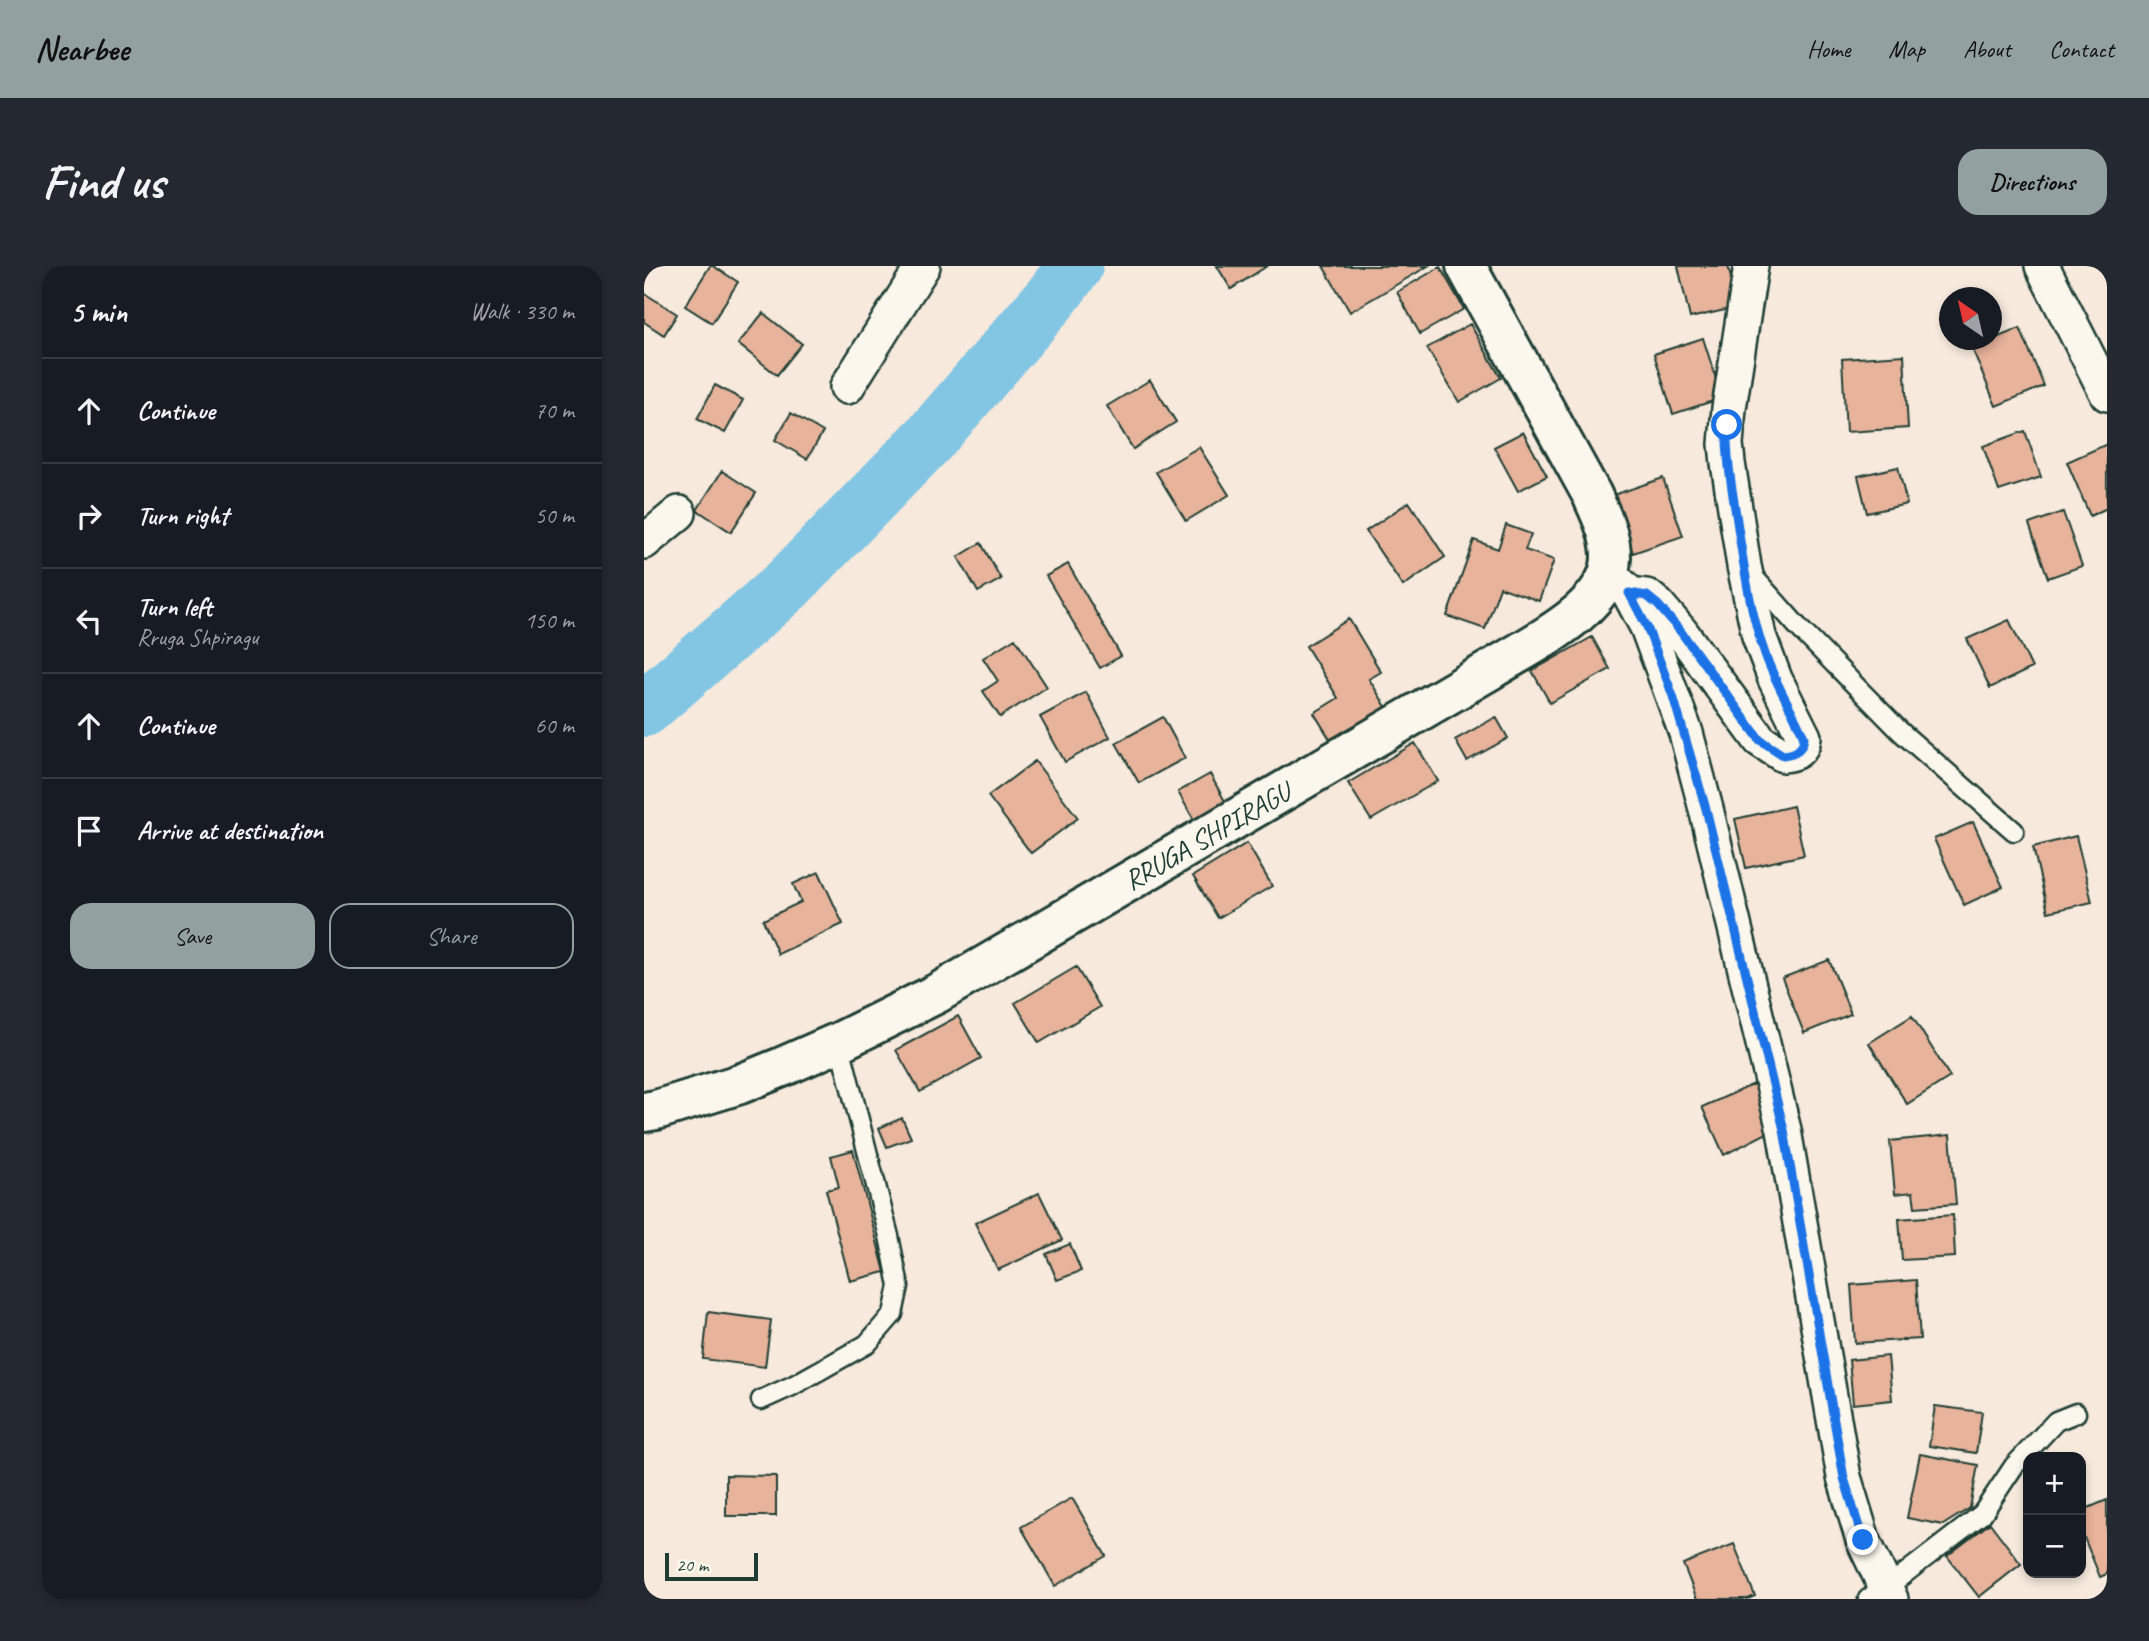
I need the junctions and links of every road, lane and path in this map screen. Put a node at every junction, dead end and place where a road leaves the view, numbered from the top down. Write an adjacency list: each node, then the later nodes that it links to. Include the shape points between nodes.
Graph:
1 (923, 266): 5 (street)
2 (1466, 266): 10 (street, via 1592,495 1605,523)
3 (1751, 266): 9 (street, via 1726,444)
4 (2042, 266): 6 (street)
5 (847, 387)
6 (2107, 394)
7 (679, 513): 8 (street)
8 (644, 542)
9 (1744, 566): 10 (street, via 1765,655 1804,737 1799,751 1790,755 1776,752 1760,740 1658,605); 11 (lane, via 1900,732)
10 (1619, 583): 12 (street, RRUGA SHPIRAGU, via 1604,586 1572,619 1492,668 936,994); 16 (street, via 1647,627 1706,809 1784,1130 1844,1478)
11 (2014, 831)
12 (839, 1042): 13 (street, RRUGA SHPIRAGU, via 740,1084); 14 (lane, via 899,1286 893,1314 867,1344)
13 (650, 1111)
14 (761, 1401)
15 (2076, 1413): 16 (lane, via 2056,1421 2014,1466 1982,1514)
16 (1882, 1595)

